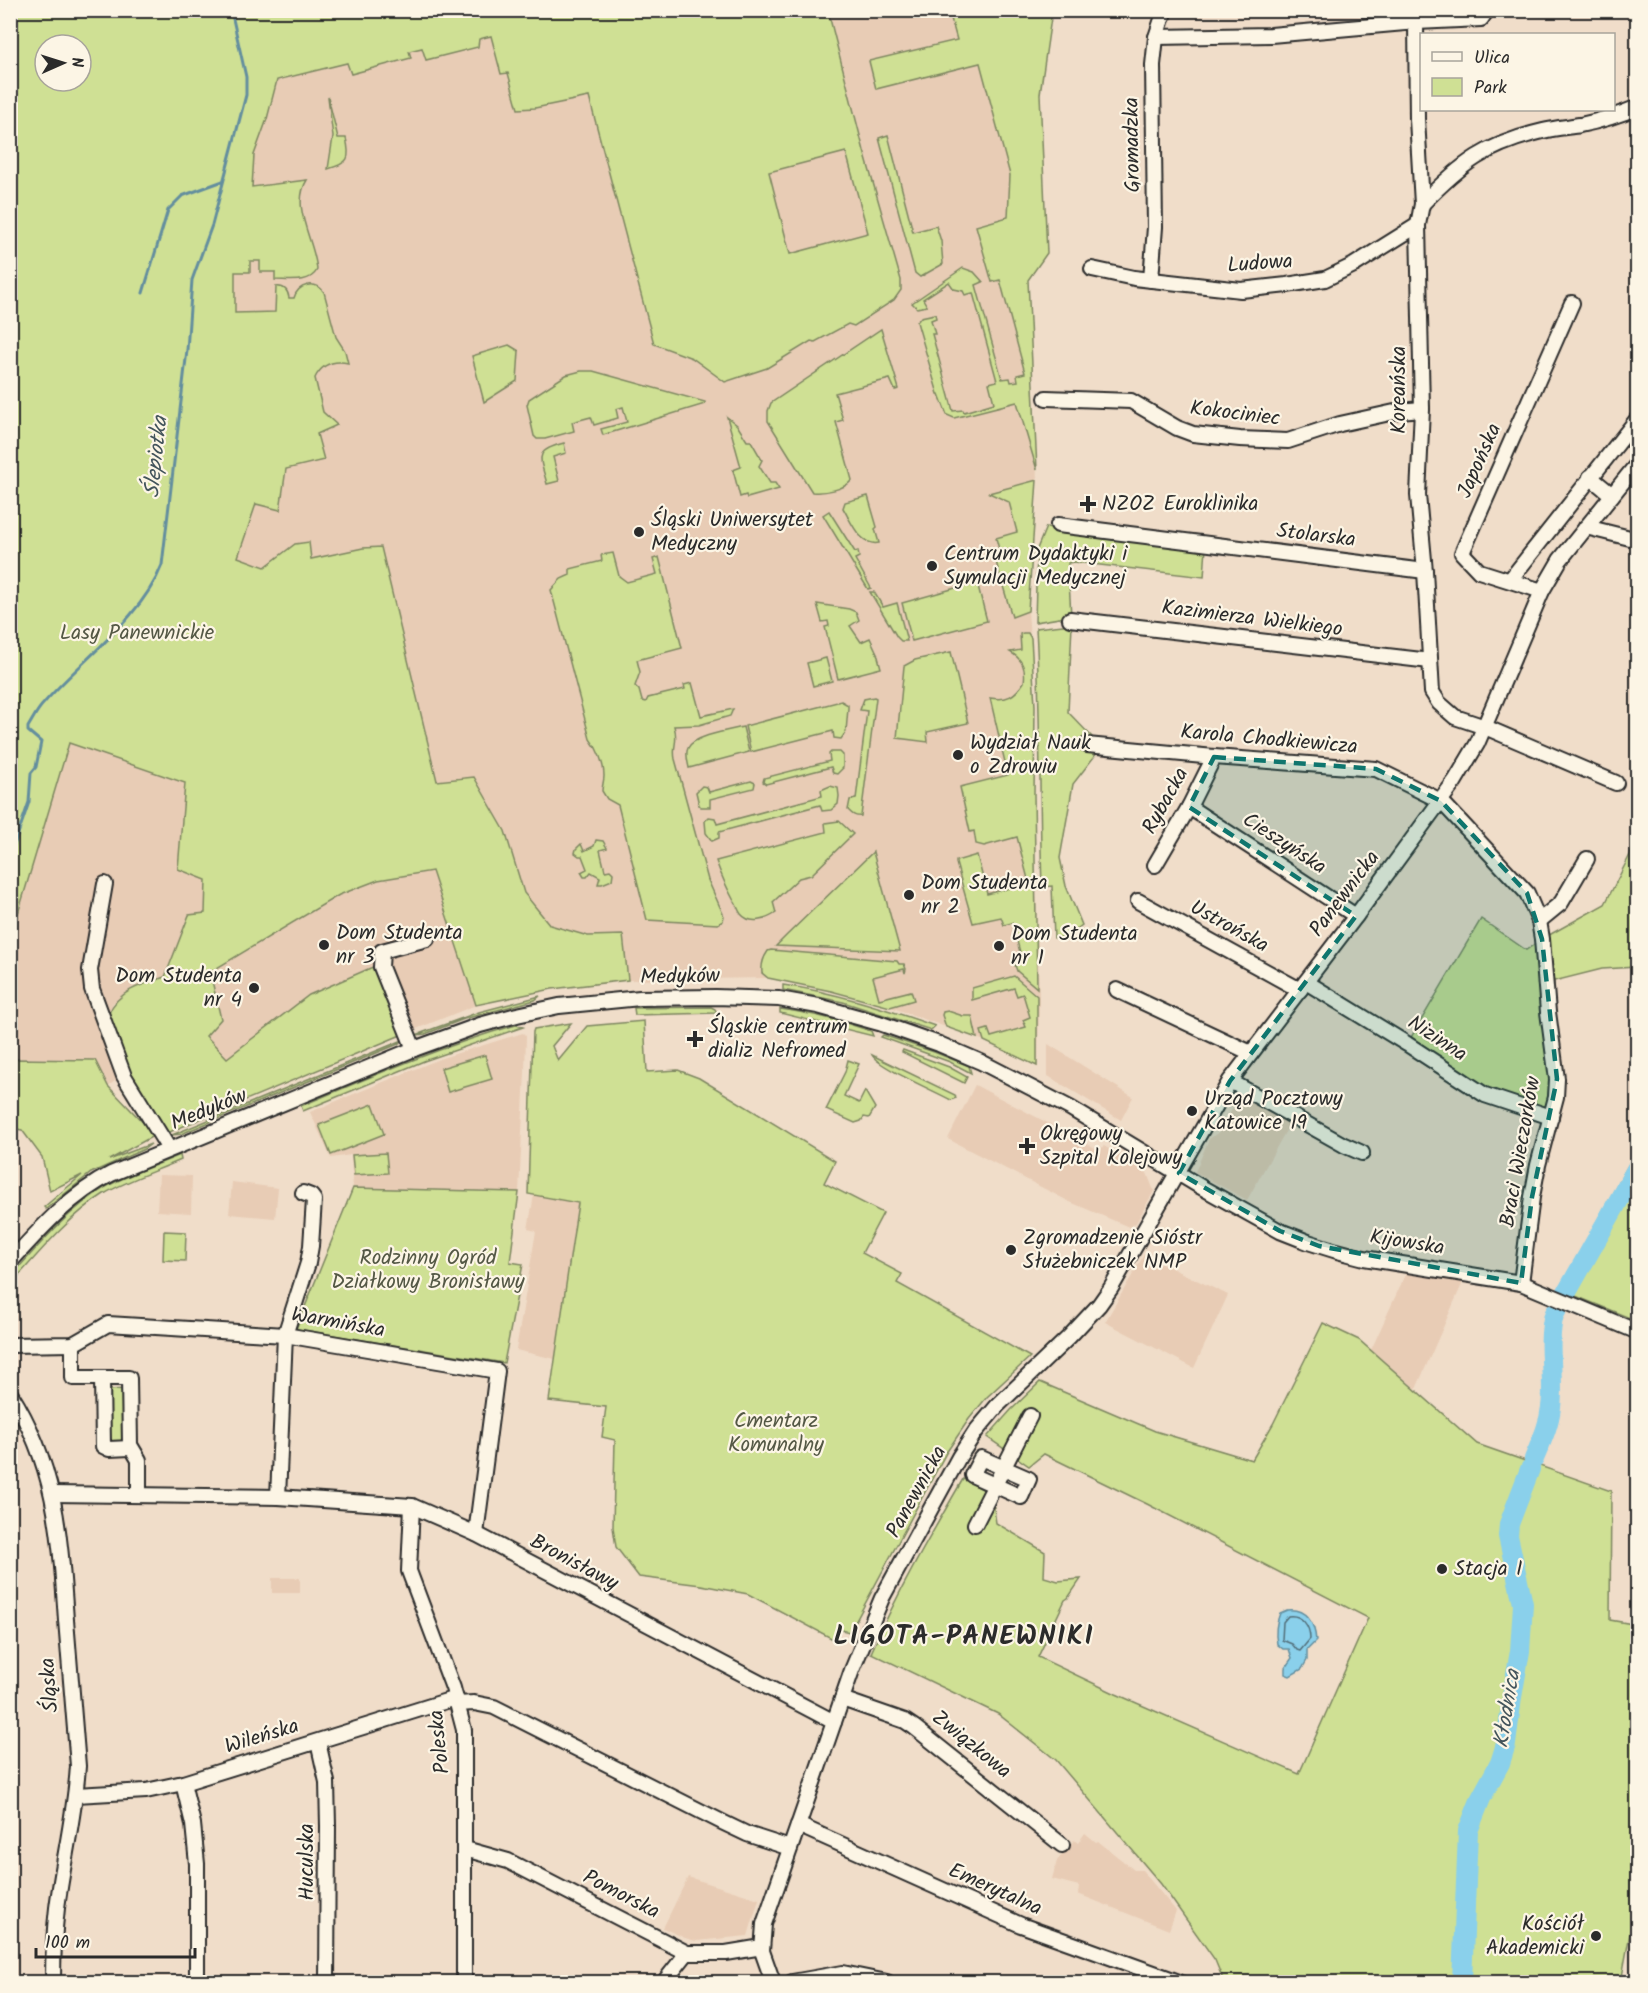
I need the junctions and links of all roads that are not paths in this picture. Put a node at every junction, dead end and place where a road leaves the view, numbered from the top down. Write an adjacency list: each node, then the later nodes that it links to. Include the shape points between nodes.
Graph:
1 (1165, 10): 4 (street, Gromadzka)
2 (1487, 10): 3 (street, via 1481,19)
3 (1416, 22): 4 (street, via 1271,34); 6 (street, Koreańska)
4 (1156, 37): 9 (street, Gromadzka)
5 (1638, 107): 6 (street, via 1495,146 1468,161)
6 (1422, 204): 7 (street, Koreańska)
7 (1418, 225): 9 (street, Ludowa, via 1325,279 1241,290); 12 (street, Koreańska)
8 (1092, 269): 9 (street, Ludowa)
9 (1151, 280)
10 (1572, 303): 21 (street, Japońska, via 1462,553 1479,571)
11 (1046, 398): 12 (street, Kokociniec, via 1131,401 1193,434 1288,441 1340,424)
12 (1422, 409): 20 (street, Koreańska, via 1418,495)
13 (1638, 418): 15 (street)
14 (1638, 463): 16 (street, Panewnicka)
15 (1590, 477): 16 (street); 21 (street)
16 (1612, 495): 18 (street, Panewnicka)
17 (1058, 525): 20 (street, Stolarska)
18 (1586, 527): 19 (street); 22 (street, Panewnicka)
19 (1638, 540)
20 (1425, 571): 24 (street, Koreańska)
21 (1510, 580): 22 (street, Japońska)
22 (1542, 591): 25 (street, Panewnicka)
23 (1070, 619): 24 (street, Kazimierza Wielkiego)
24 (1430, 662): 25 (street, Koreańska, via 1432,692 1439,704 1455,717)
25 (1485, 727): 28 (street); 29 (street, Panewnicka)
26 (1087, 745): 27 (street, Karola Chodkiewicza)
27 (1214, 757): 29 (street, Karola Chodkiewicza, via 1376,770); 30 (street, Rybacka)
28 (1616, 783)
29 (1441, 801): 35 (street, Panewnicka); 36 (street, Braci Wieczorków, via 1527,893)
30 (1189, 807): 32 (street, Rybacka); 35 (street, Cieszyńska)
31 (1587, 859): 36 (street, via 1561,903)
32 (1155, 865)
33 (105, 884): 44 (street, Medyków, via 90,970 92,989 124,1076)
34 (1138, 901): 38 (street, Ustrońska)
35 (1356, 916): 38 (street, Panewnicka)
36 (1539, 921): 43 (street, Braci Wieczorków, via 1557,1079)
37 (427, 939): 40 (street, via 382,951 380,960)
38 (1303, 986): 41 (street, Panewnicka); 43 (street, Nizinna, via 1407,1044 1485,1095)
39 (1117, 990): 41 (street)
40 (414, 1049): 44 (street, Medyków); 46 (street, Medyków, via 507,1017 583,1003 715,997 805,1003 908,1032 981,1062 1070,1108)
41 (1251, 1053): 42 (street, Panewnicka)
42 (1230, 1081): 45 (street); 46 (street, Panewnicka)
43 (1551, 1117): 49 (street, Braci Wieczorków, via 1532,1197)
44 (170, 1149): 48 (street, Medyków, via 84,1190)
45 (1362, 1153)
46 (1179, 1173): 49 (street, Kijowska, via 1280,1231 1319,1245 1364,1257); 58 (street, Panewnicka, via 1099,1305 993,1410)
47 (303, 1193): 51 (street, via 314,1200 311,1246)
48 (10, 1262)
49 (1521, 1283): 50 (street, Kijowska)
50 (1638, 1332)
51 (285, 1335): 52 (street, Warmińska, via 108,1324); 64 (street); 67 (street, Warmińska, via 497,1371)
52 (73, 1344): 53 (street, Warmińska); 54 (street, via 73,1378)
53 (10, 1345)
54 (102, 1378): 57 (street, via 103,1446); 57 (street, via 129,1378)
55 (10, 1393): 62 (street, Śląska, via 36,1440)
56 (1030, 1416): 60 (street)
57 (130, 1448): 63 (street, via 139,1460)
58 (965, 1448): 59 (street); 68 (street, Panewnicka, via 882,1598)
59 (981, 1458): 60 (street); 61 (street, via 972,1475)
60 (1003, 1467): 61 (street); 61 (street, via 1029,1479 1021,1497)
61 (995, 1485): 66 (street)
62 (53, 1494): 63 (street, Bronisławy); 73 (street, Śląska, via 61,1544 78,1766)
63 (139, 1494): 64 (street, Bronisławy)
64 (278, 1497): 65 (street, Bronisławy)
65 (412, 1506): 67 (street, Bronisławy); 69 (street, Poleska, via 409,1571)
66 (975, 1524)
67 (476, 1534): 70 (street, Bronisławy)
68 (842, 1699): 70 (street, Panewnicka); 75 (street, Związkowa, via 905,1721)
69 (457, 1701): 71 (street, Wileńska); 76 (street, Wileńska, via 494,1707 723,1823); 77 (street, Poleska, via 464,1740)
70 (834, 1722): 74 (street, Panewnicka)
71 (318, 1742): 72 (street, Wileńska); 82 (street, Huculska, via 327,1782)
72 (183, 1783): 73 (street, Wileńska, via 146,1791); 81 (street, via 197,1864)
73 (76, 1795): 80 (street, Śląska, via 57,1907)
74 (798, 1825): 76 (street, Panewnicka); 88 (street, Emerytalna, via 1021,1925)
75 (1062, 1845)
76 (790, 1848): 78 (street, Panewnicka, via 764,1924)
77 (465, 1849): 79 (street, Pomorska, via 508,1861); 83 (street, Poleska)
78 (762, 1947): 79 (street, Pomorska, via 726,1953); 85 (street, Panewnicka)
79 (687, 1953): 84 (street)
80 (53, 1983)
81 (197, 1983)
82 (327, 1983)
83 (464, 1983)
84 (664, 1983)
85 (774, 1983)
86 (792, 1983): 87 (street, via 843,1973)
87 (887, 1983)
88 (1179, 1983)

